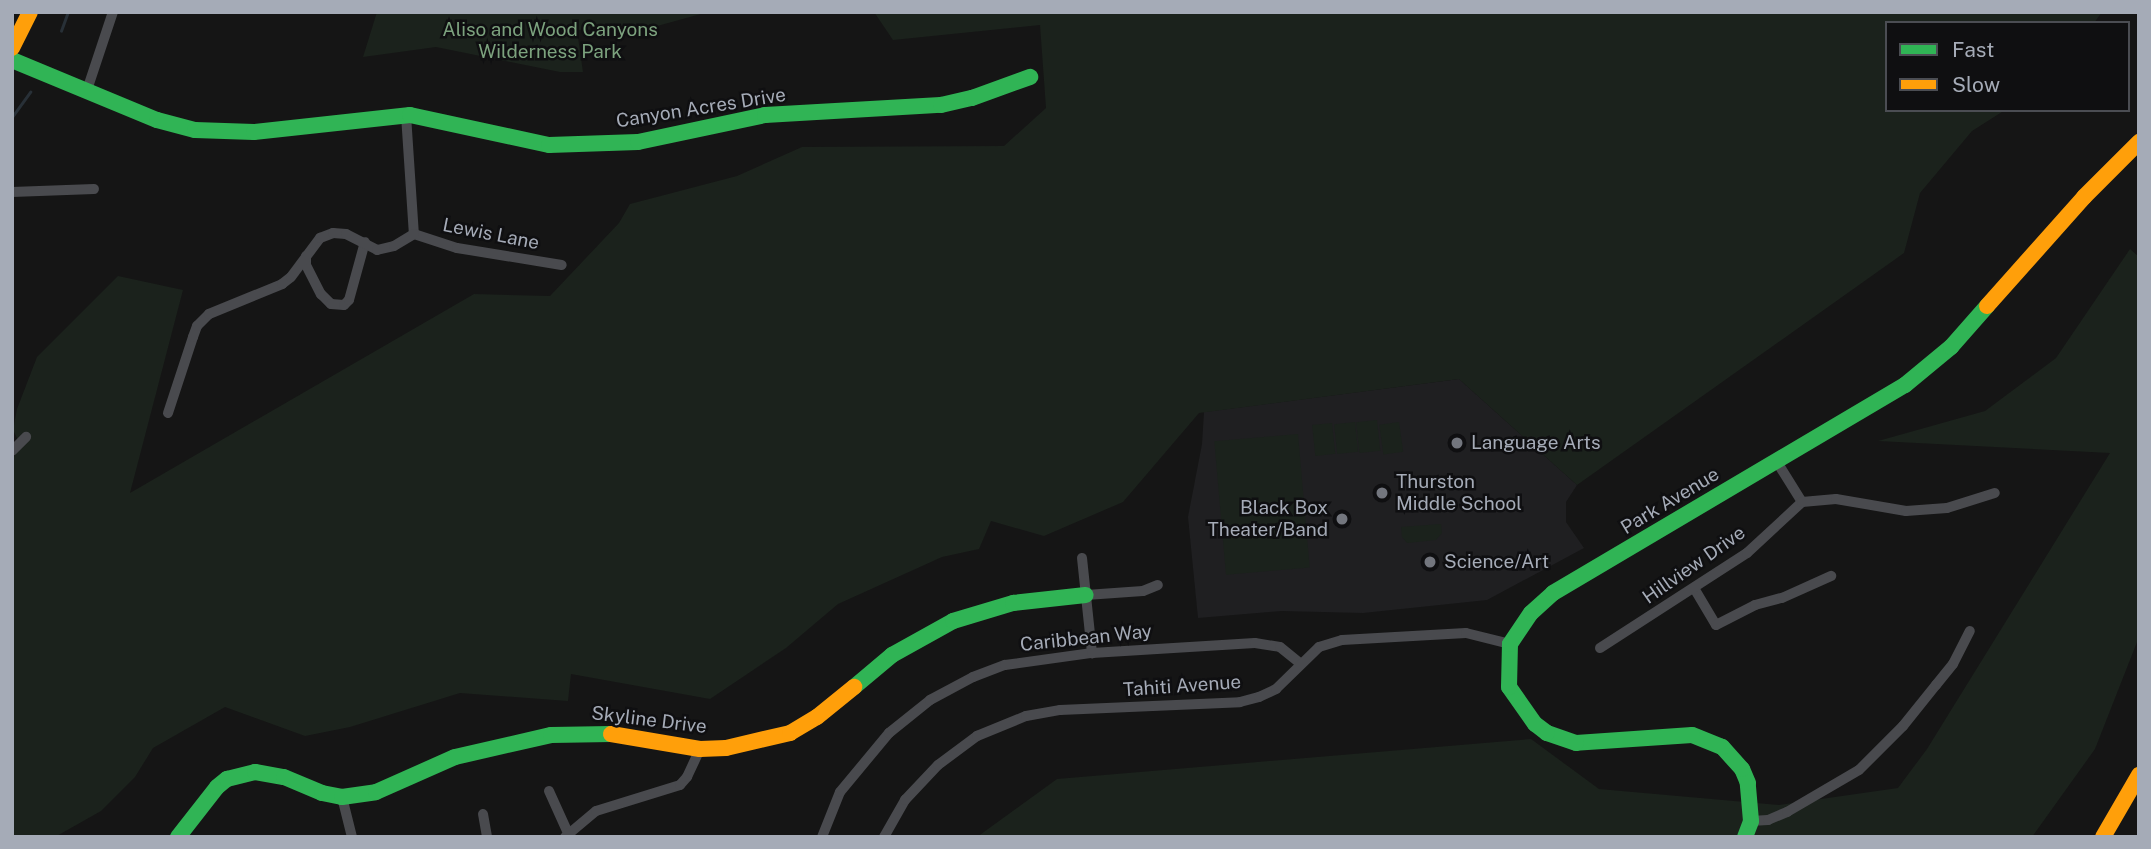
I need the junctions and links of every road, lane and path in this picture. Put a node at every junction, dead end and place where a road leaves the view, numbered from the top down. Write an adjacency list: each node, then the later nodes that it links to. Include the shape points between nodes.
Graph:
1 (30, 12): 3 (street)
2 (113, 12): 6 (street)
3 (12, 48)
4 (12, 60): 6 (street, Canyon Acres Drive)
5 (1030, 76): 7 (street, Canyon Acres Drive, via 940,105 765,115 638,142 549,145)
6 (87, 90): 7 (street, Canyon Acres Drive, via 157,120 220,132)
7 (406, 115): 11 (street)
8 (2139, 142): 18 (street, Park Avenue, via 1937,360 1905,385)
9 (94, 189): 10 (street)
10 (12, 192)
11 (414, 234): 12 (street, via 387,249 371,248); 14 (street, Lewis Lane, via 457,248)
12 (365, 242): 13 (street, via 333,233 320,238); 13 (street, via 349,300 338,307 312,281)
13 (306, 256): 15 (street, via 282,284 229,304 197,326)
14 (562, 265)
15 (168, 413)
16 (26, 437): 17 (street)
17 (12, 450)
18 (1777, 462): 20 (street); 27 (street, Park Avenue, via 1553,593 1531,612)
19 (1995, 493): 20 (street, via 1947,508 1906,511 1836,499)
20 (1802, 502): 24 (street, Hillview Drive, via 1746,553)
21 (1082, 558): 25 (street)
22 (1830, 576): 24 (street, via 1716,625)
23 (1158, 585): 25 (street, Skyline Drive, via 1143,591)
24 (1694, 588): 28 (street, Hillview Drive)
25 (1086, 595): 29 (street); 31 (street, Skyline Drive, via 1013,603 953,621 892,655 817,717 790,733)
26 (1970, 631): 36 (street, via 1953,664 1903,726 1859,770 1787,812)
27 (1510, 645): 30 (street, Tahiti Avenue, via 1466,633 1342,640 1319,647); 36 (street, via 1509,687 1535,724 1547,733 1576,743 1676,734 1708,740 1722,747 1742,769 1752,800)
28 (1600, 648)
29 (1092, 653): 30 (street, Caribbean Way, via 1255,643 1280,647); 41 (street, Caribbean Way, via 1005,665 930,700 889,733 855,770)
30 (1300, 663): 42 (street, Tahiti Avenue, via 1276,689 1240,702 1060,710 1004,724 977,736 922,779)
31 (700, 750): 34 (street, Skyline Drive, via 603,733 551,735 455,757 376,792); 37 (street, via 680,785 596,811)
32 (2139, 775): 44 (street)
33 (549, 791): 37 (street)
34 (342, 797): 38 (street, Skyline Drive, via 284,777 255,772 239,775 216,787); 39 (street)
35 (483, 814): 40 (street)
36 (1751, 821): 43 (street)
37 (566, 835)
38 (178, 837)
39 (352, 837)
40 (487, 837)
41 (821, 837)
42 (884, 837)
43 (1745, 837)
44 (2103, 837)

